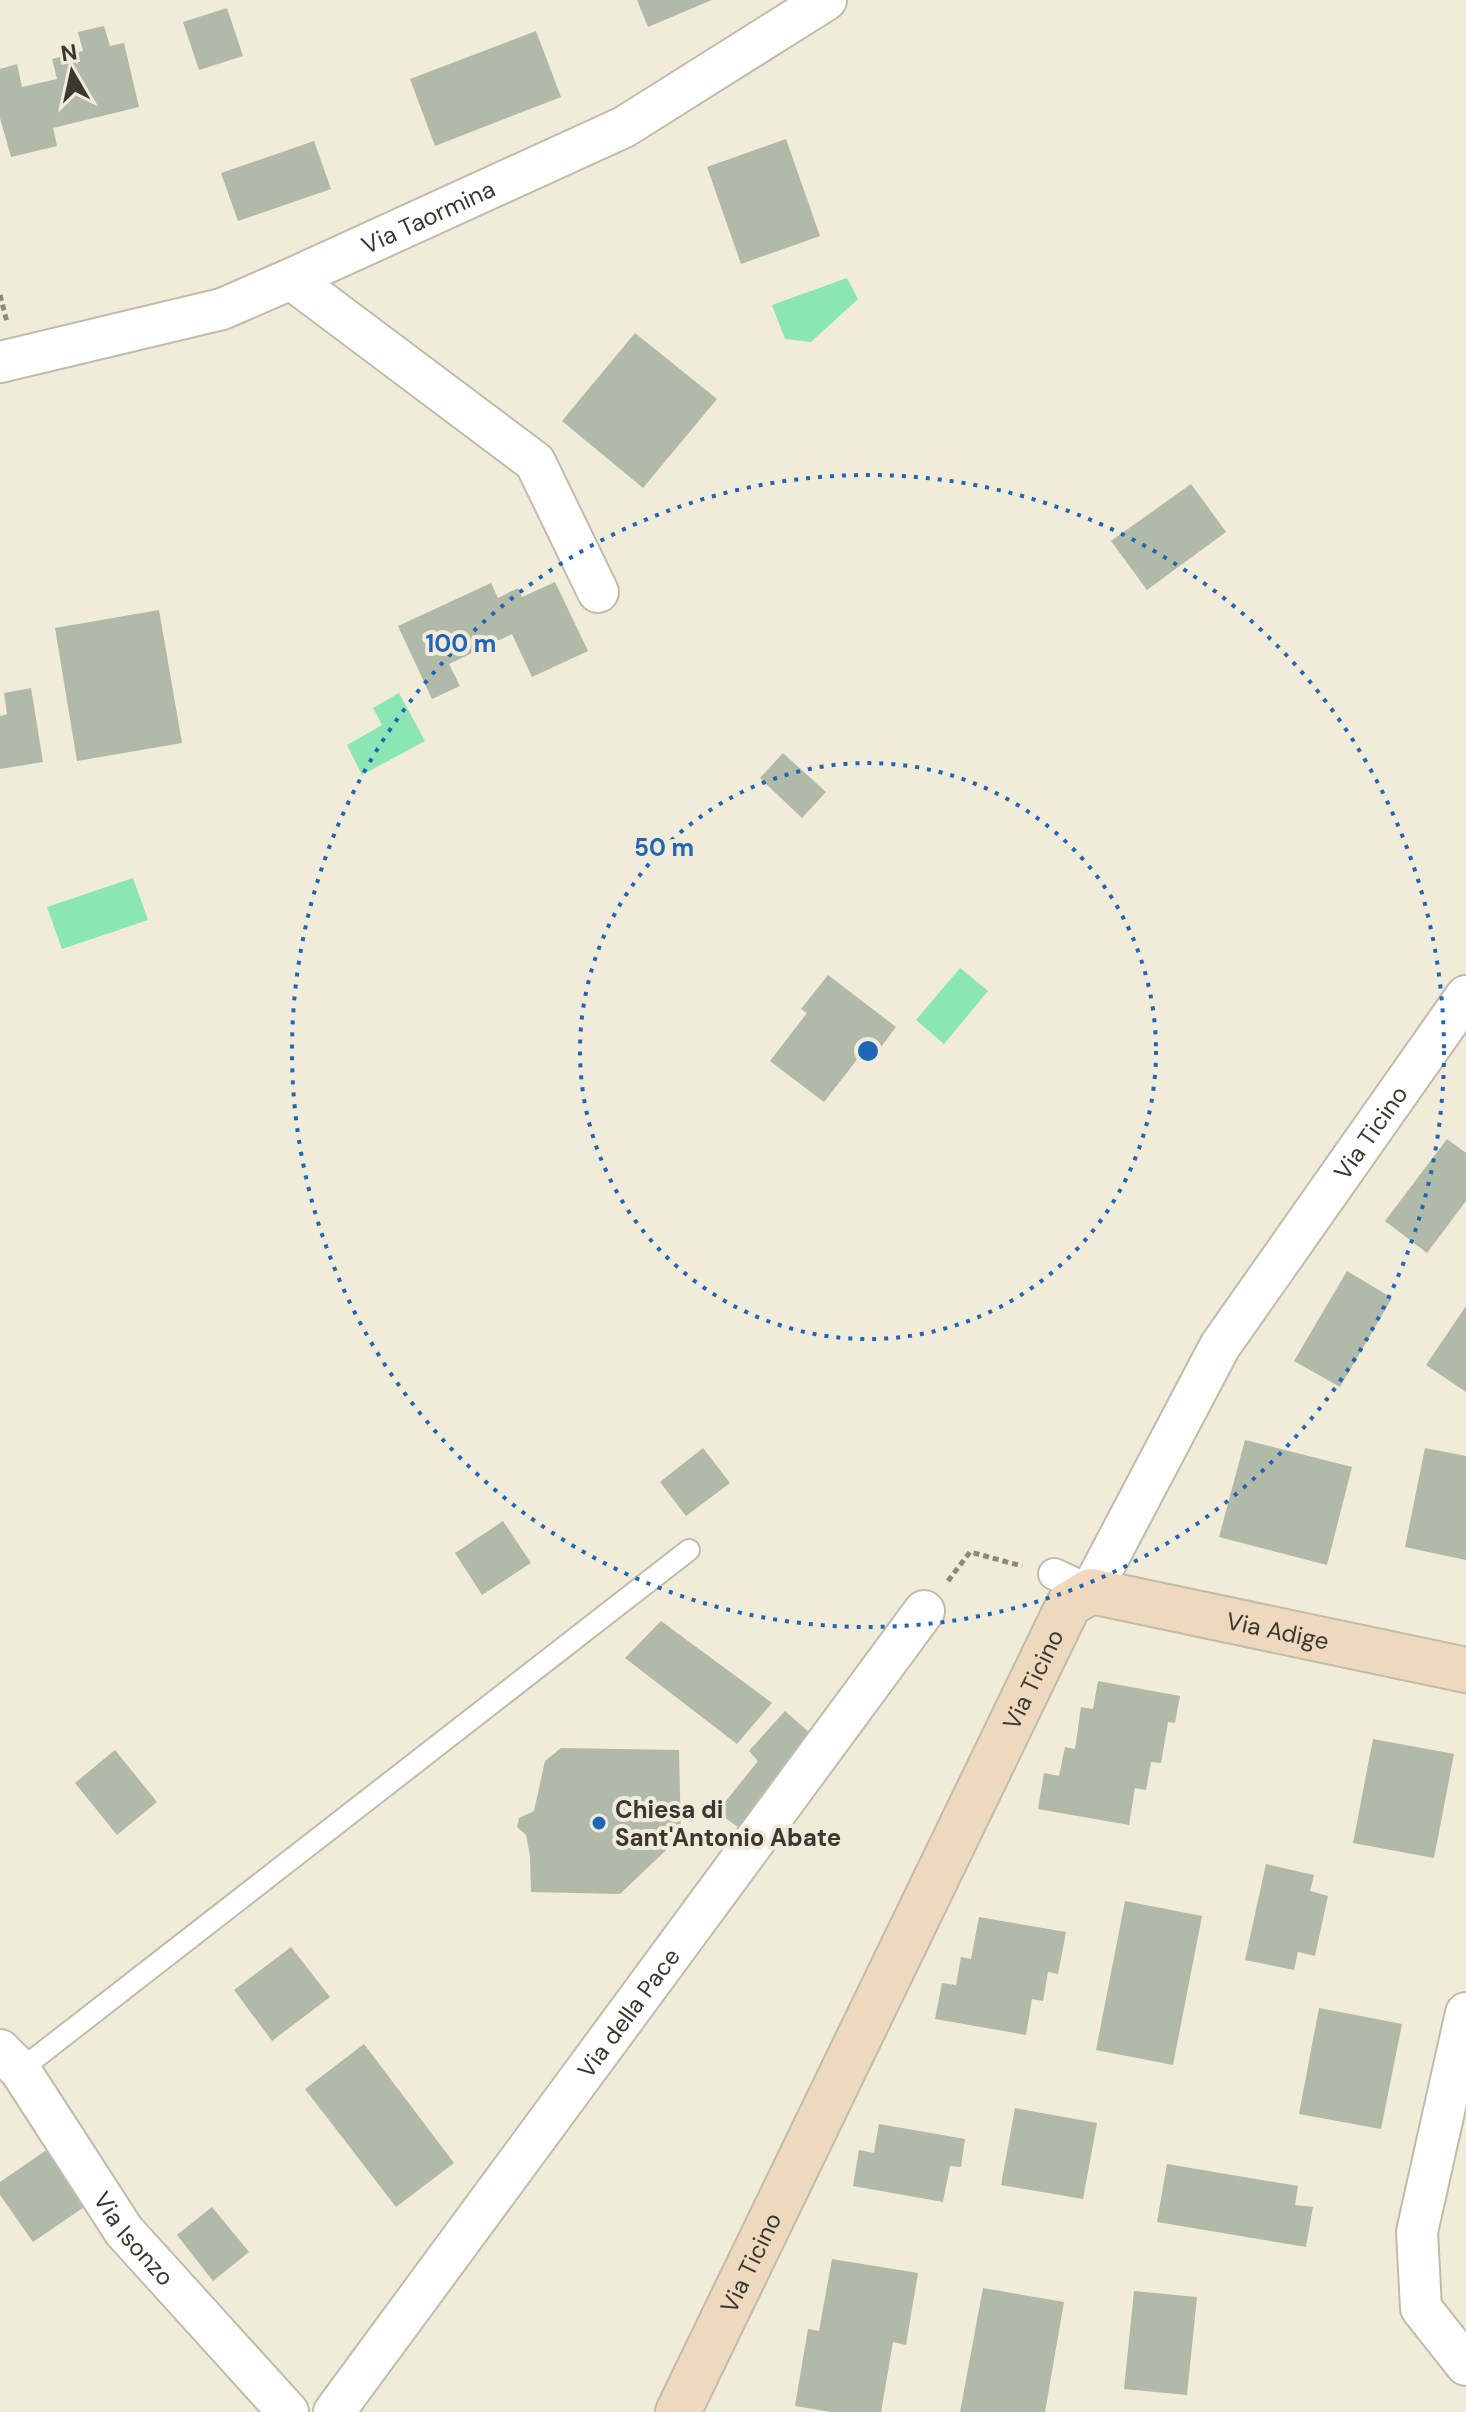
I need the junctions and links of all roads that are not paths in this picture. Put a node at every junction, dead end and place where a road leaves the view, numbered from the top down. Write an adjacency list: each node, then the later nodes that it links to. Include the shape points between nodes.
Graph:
1 (826, 0): 2 (street, Via Taormina, via 624,127)
2 (291, 279): 3 (street, Via Taormina, via 222,309); 4 (street, via 535,462)
3 (0, 362)
4 (598, 592)
5 (1466, 996): 7 (street, Via Ticino, via 1220,1346)
6 (689, 1550): 11 (lane)
7 (1073, 1583): 9 (main road, Via Adige); 15 (main road, Via Ticino, via 1069,1604)
8 (924, 1611): 14 (street, Via della Pace)
9 (1466, 1670)
10 (1466, 2013): 12 (street, via 1417,2232 1421,2308)
11 (10, 2060): 13 (street, Via Isonzo, via 124,2231)
12 (1466, 2365)
13 (288, 2412)
14 (334, 2412)
15 (678, 2412)

